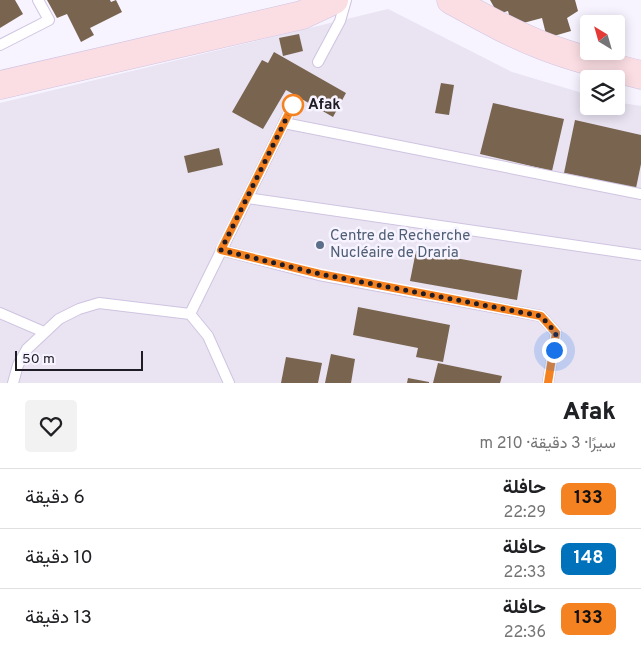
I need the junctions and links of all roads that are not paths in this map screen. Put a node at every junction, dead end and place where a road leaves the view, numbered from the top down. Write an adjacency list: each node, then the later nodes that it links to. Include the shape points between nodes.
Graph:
1 (38, 0): 5 (lane, via 49,20)
2 (334, 0): 8 (main road, via 302,14)
3 (346, 0): 6 (lane, via 340,22)
4 (451, 0): 7 (main road, via 542,46)
5 (0, 46)
6 (318, 62)
7 (641, 75)
8 (0, 85)
9 (293, 105): 10 (lane)
10 (284, 122): 11 (lane); 12 (lane)
11 (641, 194)
12 (247, 198): 13 (lane); 14 (lane)
13 (221, 250): 16 (lane); 20 (lane, via 320,274 541,316 556,333)
14 (641, 255)
15 (0, 313): 17 (lane)
16 (190, 314): 17 (lane, via 99,303 59,319); 19 (lane, via 208,336)
17 (44, 332): 18 (lane, via 27,349)
18 (13, 383)
19 (229, 383)
20 (548, 383)

